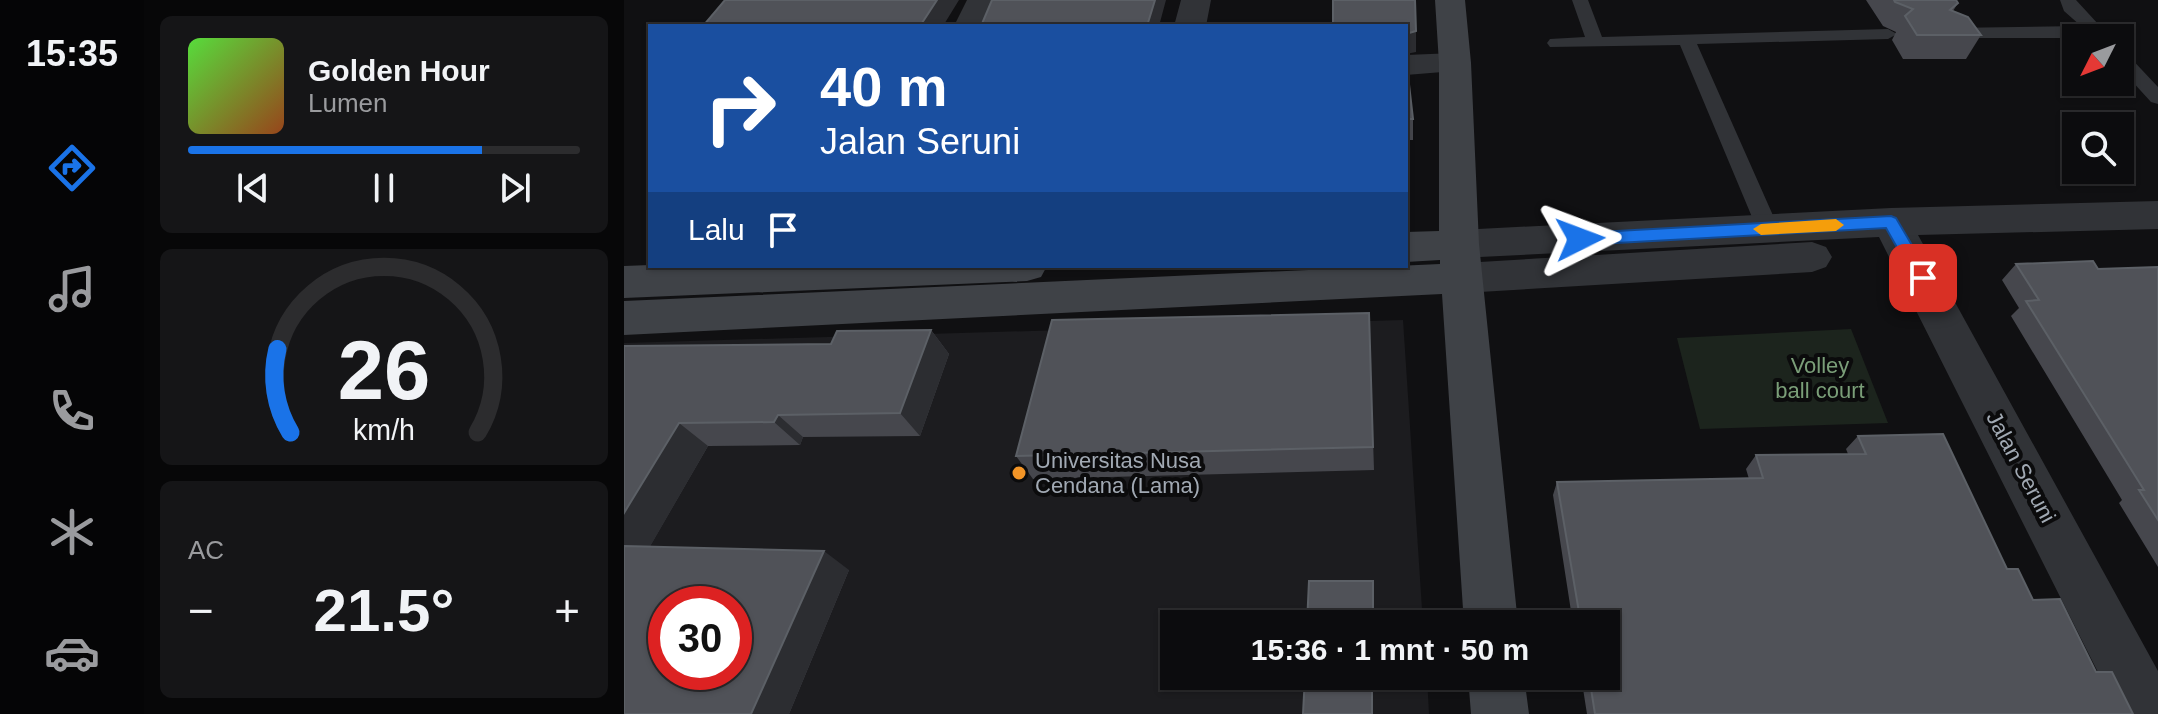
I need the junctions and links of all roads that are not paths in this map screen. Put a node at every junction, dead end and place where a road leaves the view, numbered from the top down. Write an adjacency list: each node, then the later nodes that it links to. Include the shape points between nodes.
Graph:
1 (982, 0): 6 (street)
2 (1196, 0): 7 (street)
3 (1450, 0): 15 (street)
4 (1580, 0): 13 (lane)
5 (2068, 0): 8 (lane)
6 (971, 24)
7 (1190, 24)
8 (2088, 24)
9 (1948, 33): 11 (lane)
10 (1888, 34): 12 (lane)
11 (2062, 34)
12 (1687, 41): 13 (lane); 20 (lane)
13 (1595, 42): 14 (lane)
14 (1556, 43)
15 (1455, 63): 16 (street); 24 (street)
16 (1408, 65)
17 (2134, 72): 18 (lane)
18 (2158, 98)
19 (2158, 215): 21 (street)
20 (1768, 229): 21 (street); 24 (street)
21 (1900, 236): 22 (street); 24 (street); 34 (street, Jalan Seruni)
22 (2158, 241)
23 (1408, 248): 24 (street)
24 (1461, 261): 25 (street); 31 (street)
25 (1408, 265)
26 (948, 268): 28 (street)
27 (1358, 268): 30 (street)
28 (868, 270): 29 (street)
29 (624, 282)
30 (624, 318)
31 (1490, 610)
32 (1497, 690): 33 (street)
33 (1500, 714)
34 (2150, 714)

